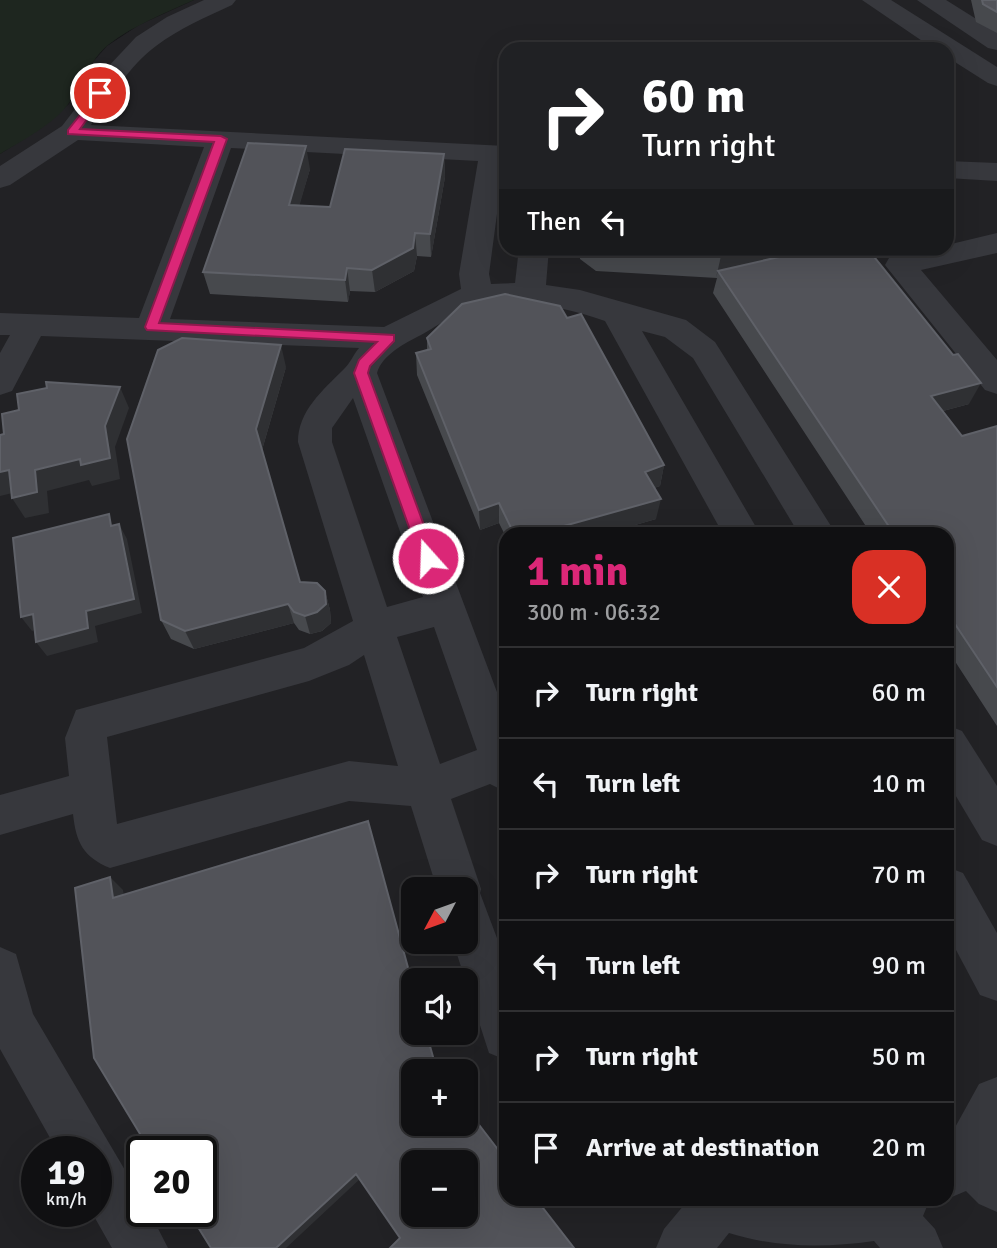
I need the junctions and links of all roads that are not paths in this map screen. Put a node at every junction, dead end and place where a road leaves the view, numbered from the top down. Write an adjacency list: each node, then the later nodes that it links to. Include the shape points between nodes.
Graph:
1 (224, 0): 8 (lane, via 145,42)
2 (874, 0): 4 (lane)
3 (929, 0): 5 (lane)
4 (940, 42)
5 (997, 43)
6 (954, 51): 7 (lane)
7 (997, 78)
8 (72, 132): 9 (lane); 13 (lane)
9 (221, 139): 10 (lane); 23 (lane)
10 (499, 154): 19 (lane, via 474,274)
11 (954, 170): 12 (lane)
12 (997, 172)
13 (0, 179)
14 (997, 243): 15 (lane)
15 (954, 253)
16 (533, 256): 18 (lane, via 530,282)
17 (940, 256): 26 (lane, via 900,265)
18 (535, 293): 19 (lane); 20 (lane, via 580,301)
19 (477, 295): 24 (lane, via 437,310)
20 (616, 314): 28 (lane); 29 (lane, via 675,328 704,350)
21 (0, 324): 22 (lane)
22 (32, 324): 23 (lane); 27 (lane)
23 (151, 327): 24 (lane)
24 (389, 338): 25 (lane)
25 (361, 373): 30 (lane); 31 (lane, via 321,416 315,442)
26 (997, 382)
27 (0, 383)
28 (738, 527)
29 (814, 527)
30 (446, 607): 31 (lane); 32 (lane)
31 (375, 627): 35 (lane); 36 (lane, via 309,664 90,723 86,738)
32 (499, 753)
33 (954, 755): 38 (lane)
34 (499, 768): 35 (lane)
35 (427, 788): 36 (lane, via 349,781 110,847 97,835); 39 (lane)
36 (92, 789): 37 (lane)
37 (0, 815)
38 (997, 825)
39 (455, 877)
40 (954, 901): 43 (lane)
41 (478, 948): 44 (lane)
42 (0, 970): 46 (lane, via 11,1021)
43 (997, 978)
44 (499, 1015)
45 (997, 1102): 47 (lane)
46 (77, 1136)
47 (971, 1172)
48 (112, 1198): 52 (lane)
49 (715, 1206): 53 (lane)
50 (732, 1206): 51 (lane, via 777,1222)
51 (901, 1220)
52 (141, 1248)
53 (684, 1248)

